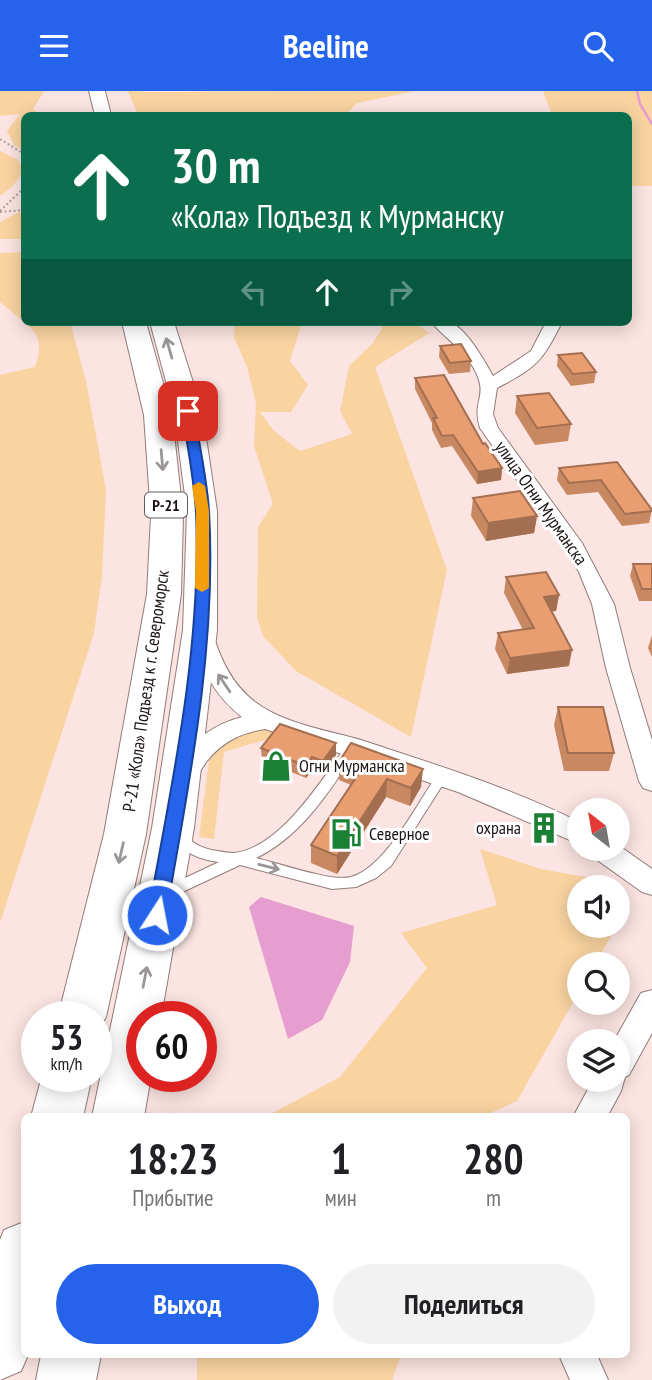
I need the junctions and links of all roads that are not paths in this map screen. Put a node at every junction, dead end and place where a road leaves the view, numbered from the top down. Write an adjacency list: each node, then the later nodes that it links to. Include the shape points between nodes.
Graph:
1 (97, 91): 2 (main road)
2 (102, 112)
3 (135, 326): 20 (main road, Р-21 «Кола» Подъезд к г. Североморск / Р-21, one-way to 20, via 158,415 167,516 164,594 125,834)
4 (163, 326): 8 (main road, Р-21, one-way to 4, via 202,511 188,411)
5 (444, 326): 7 (street, via 464,341)
6 (552, 326): 7 (street, via 538,354)
7 (489, 386): 13 (street, улица Огни Мурманска, via 484,414 489,428 572,543 603,604)
8 (200, 630): 9 (street, one-way to 8, via 238,702 222,683); 12 (main road, Р-21)
9 (267, 720): 10 (street); 12 (street, via 220,732 203,747)
10 (351, 746): 11 (street); 16 (lane, via 288,831)
11 (441, 778): 15 (street, via 537,812); 16 (lane, one-way to 11, via 332,883 351,883 386,862)
12 (181, 779): 14 (main road, Р-21)
13 (652, 781)
14 (173, 828): 16 (lane, via 198,852); 19 (main road, Р-21)
15 (567, 828)
16 (239, 859): 19 (lane)
17 (620, 861): 18 (street)
18 (652, 884)
19 (161, 896): 26 (main road, Р-21, one-way to 19)
20 (86, 1001)
21 (652, 1003): 22 (street)
22 (630, 1043)
23 (63, 1092): 25 (main road)
24 (603, 1092): 27 (street)
25 (58, 1113)
26 (119, 1113)
27 (591, 1113)
28 (21, 1263): 29 (main road)
29 (0, 1350)
30 (70, 1358): 32 (main road)
31 (580, 1358): 33 (street)
32 (66, 1380)
33 (589, 1380)

